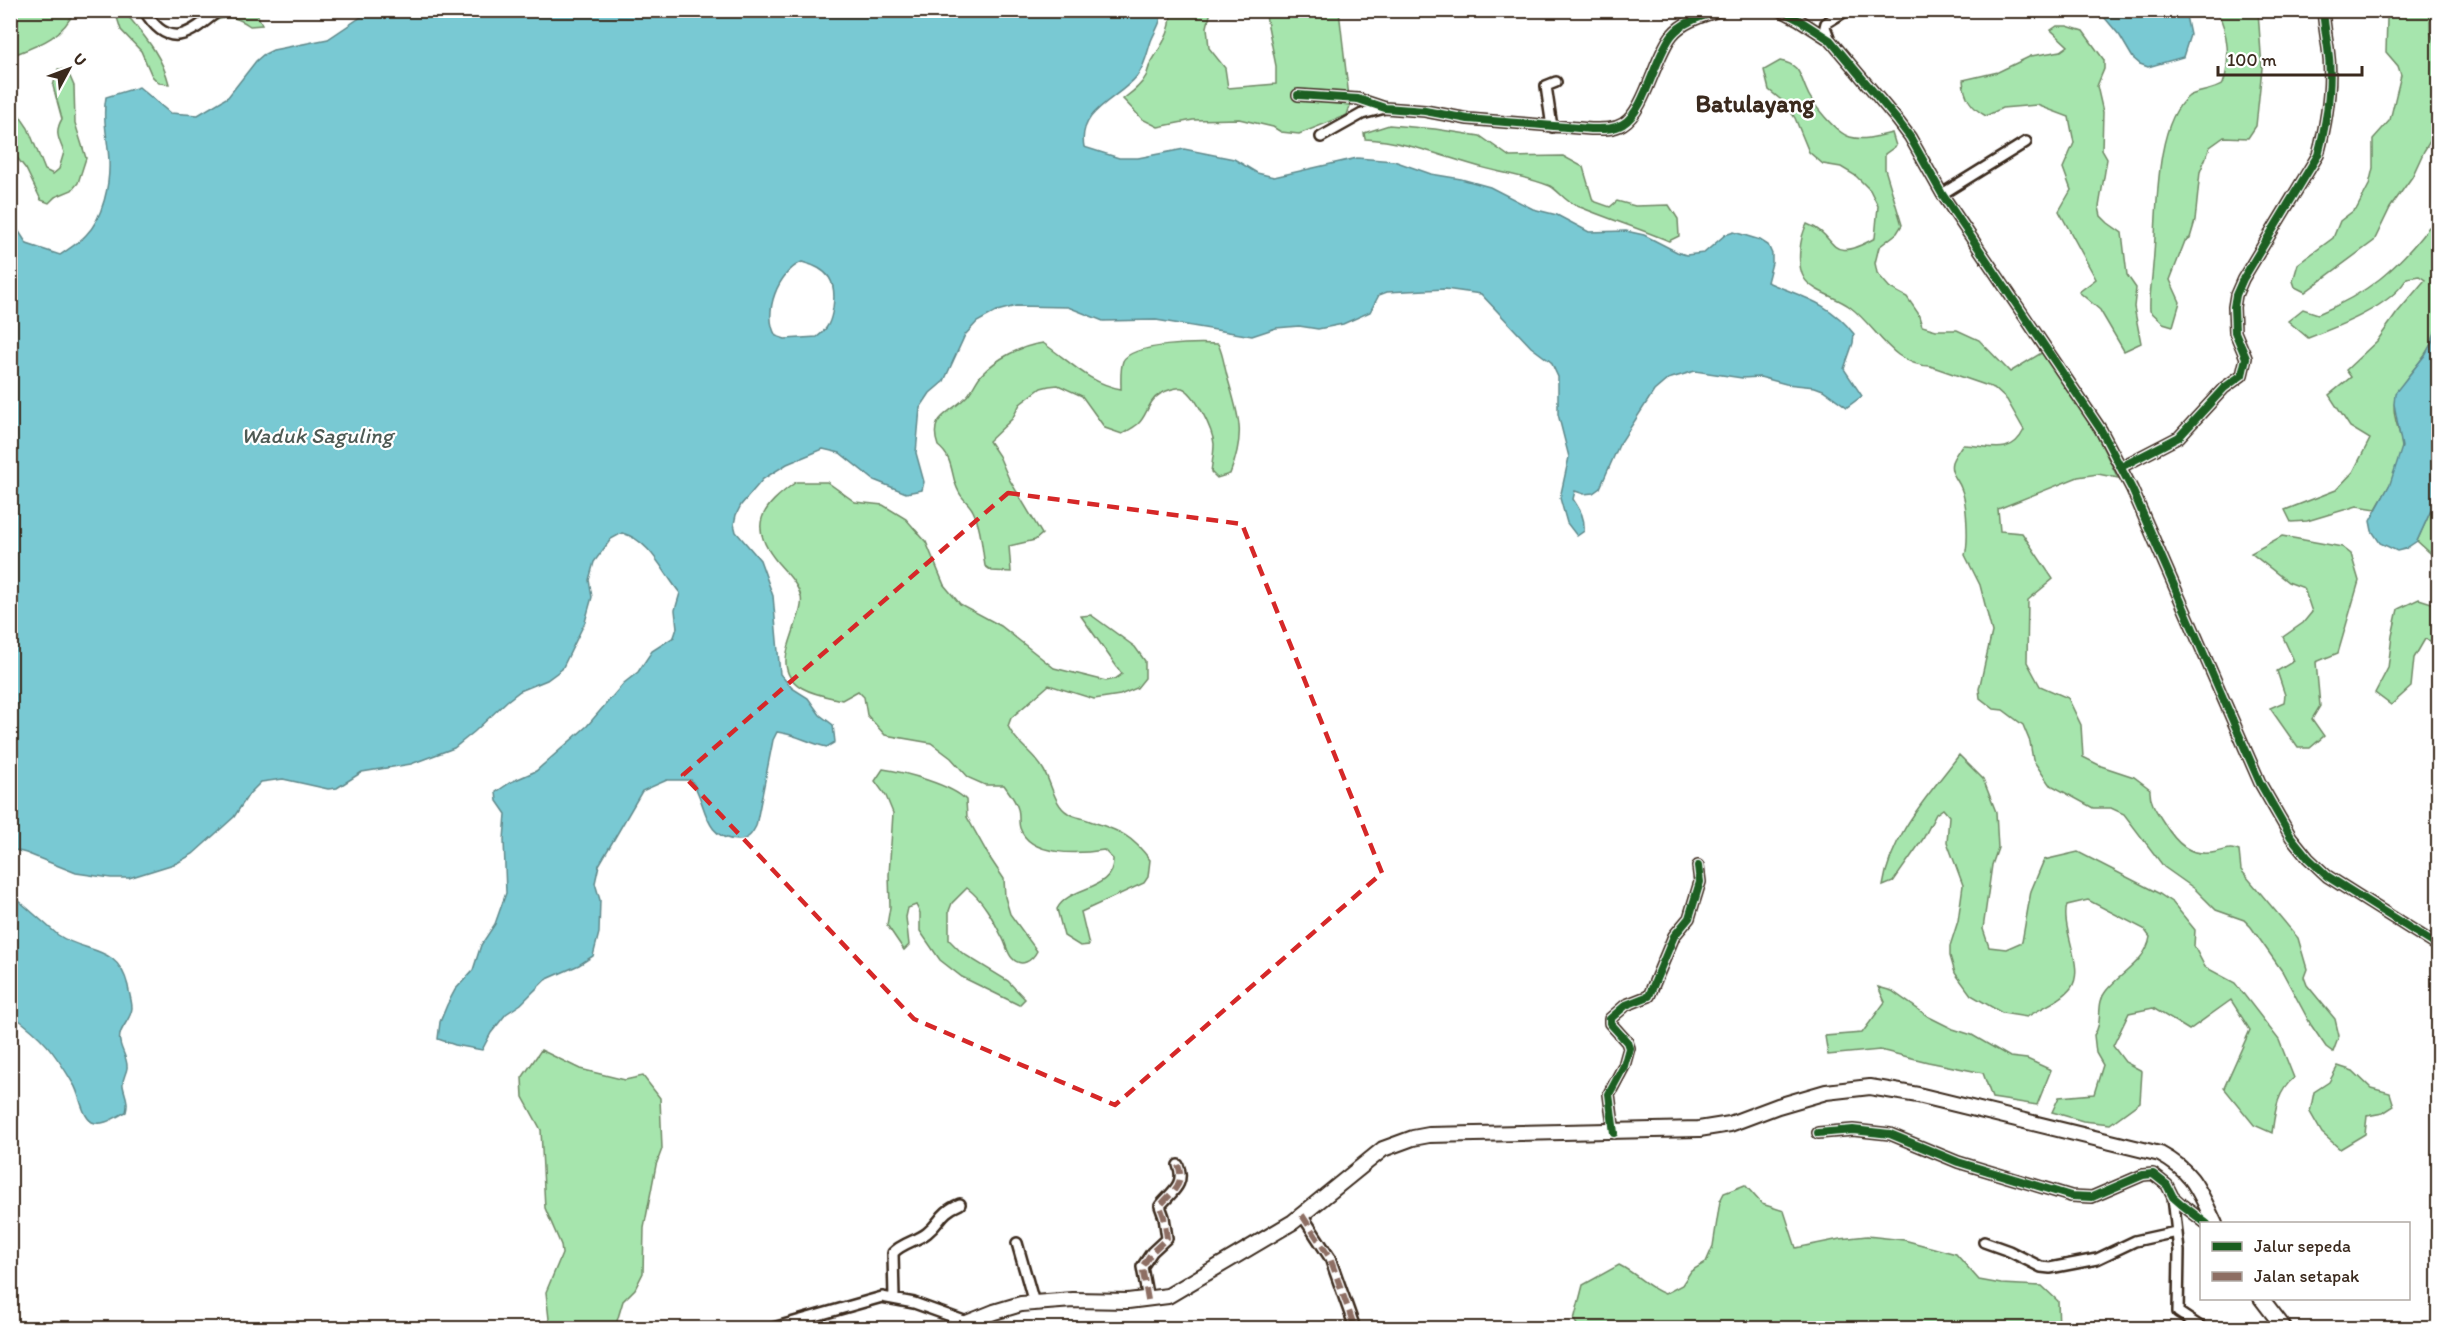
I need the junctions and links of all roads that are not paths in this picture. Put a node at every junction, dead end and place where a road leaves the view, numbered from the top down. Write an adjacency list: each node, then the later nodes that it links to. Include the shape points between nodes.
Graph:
1 (144, 10): 2 (street, via 162,33 169,34 194,32)
2 (219, 10)
3 (1721, 10): 11 (street, via 1685,24 1672,35 1644,94 1625,123 1610,129)
4 (1780, 10): 7 (street)
5 (1847, 10): 7 (street, via 1826,23)
6 (2323, 10): 15 (street, via 2328,48 2328,112 2318,155 2236,295 2235,332 2246,358 2242,375 2224,388 2179,437)
7 (1830, 40): 14 (street, via 1910,137)
8 (1556, 82): 11 (street, via 1546,86)
9 (1298, 95): 10 (street, via 1358,99)
10 (1385, 108): 11 (street); 12 (street, via 1362,114)
11 (1552, 127)
12 (1321, 137)
13 (2026, 142): 14 (street)
14 (1942, 194): 15 (street, via 2101,430)
15 (2121, 467): 17 (street, via 2260,783 2291,837 2327,876)
16 (1698, 866): 18 (street, via 1701,881 1689,918 1674,936 1649,996 1626,1005 1610,1019 1629,1048 1609,1094)
17 (2439, 946)
18 (1614, 1133): 23 (main road, via 1484,1133 1413,1138 1370,1158); 25 (main road, via 1699,1129 1730,1124 1826,1092 1870,1087 1893,1090 2160,1154 2189,1174)
19 (1818, 1133): 21 (street, via 1853,1130 1890,1134 1958,1162 2071,1196 2092,1197 2153,1174 2167,1185)
20 (1178, 1165): 30 (street, via 1181,1182 1160,1206 1167,1238 1142,1267)
21 (2173, 1197): 24 (street); 26 (street)
22 (960, 1204): 29 (street, via 940,1215 928,1232 893,1253)
23 (1302, 1215): 30 (main road, via 1176,1292); 36 (street, via 1330,1258)
24 (2204, 1222)
25 (2214, 1222)
26 (2176, 1232): 27 (street, via 2135,1241 2097,1259 2050,1268); 37 (street, via 2178,1312)
27 (1984, 1242)
28 (1017, 1243): 32 (street)
29 (894, 1298): 33 (street); 34 (street, via 875,1298)
30 (1148, 1300): 32 (main road)
31 (2261, 1300): 38 (main road)
32 (1034, 1303): 33 (main road)
33 (967, 1322): 35 (main road)
34 (773, 1329)
35 (954, 1329)
36 (1355, 1329)
37 (2202, 1329)
38 (2284, 1329)

